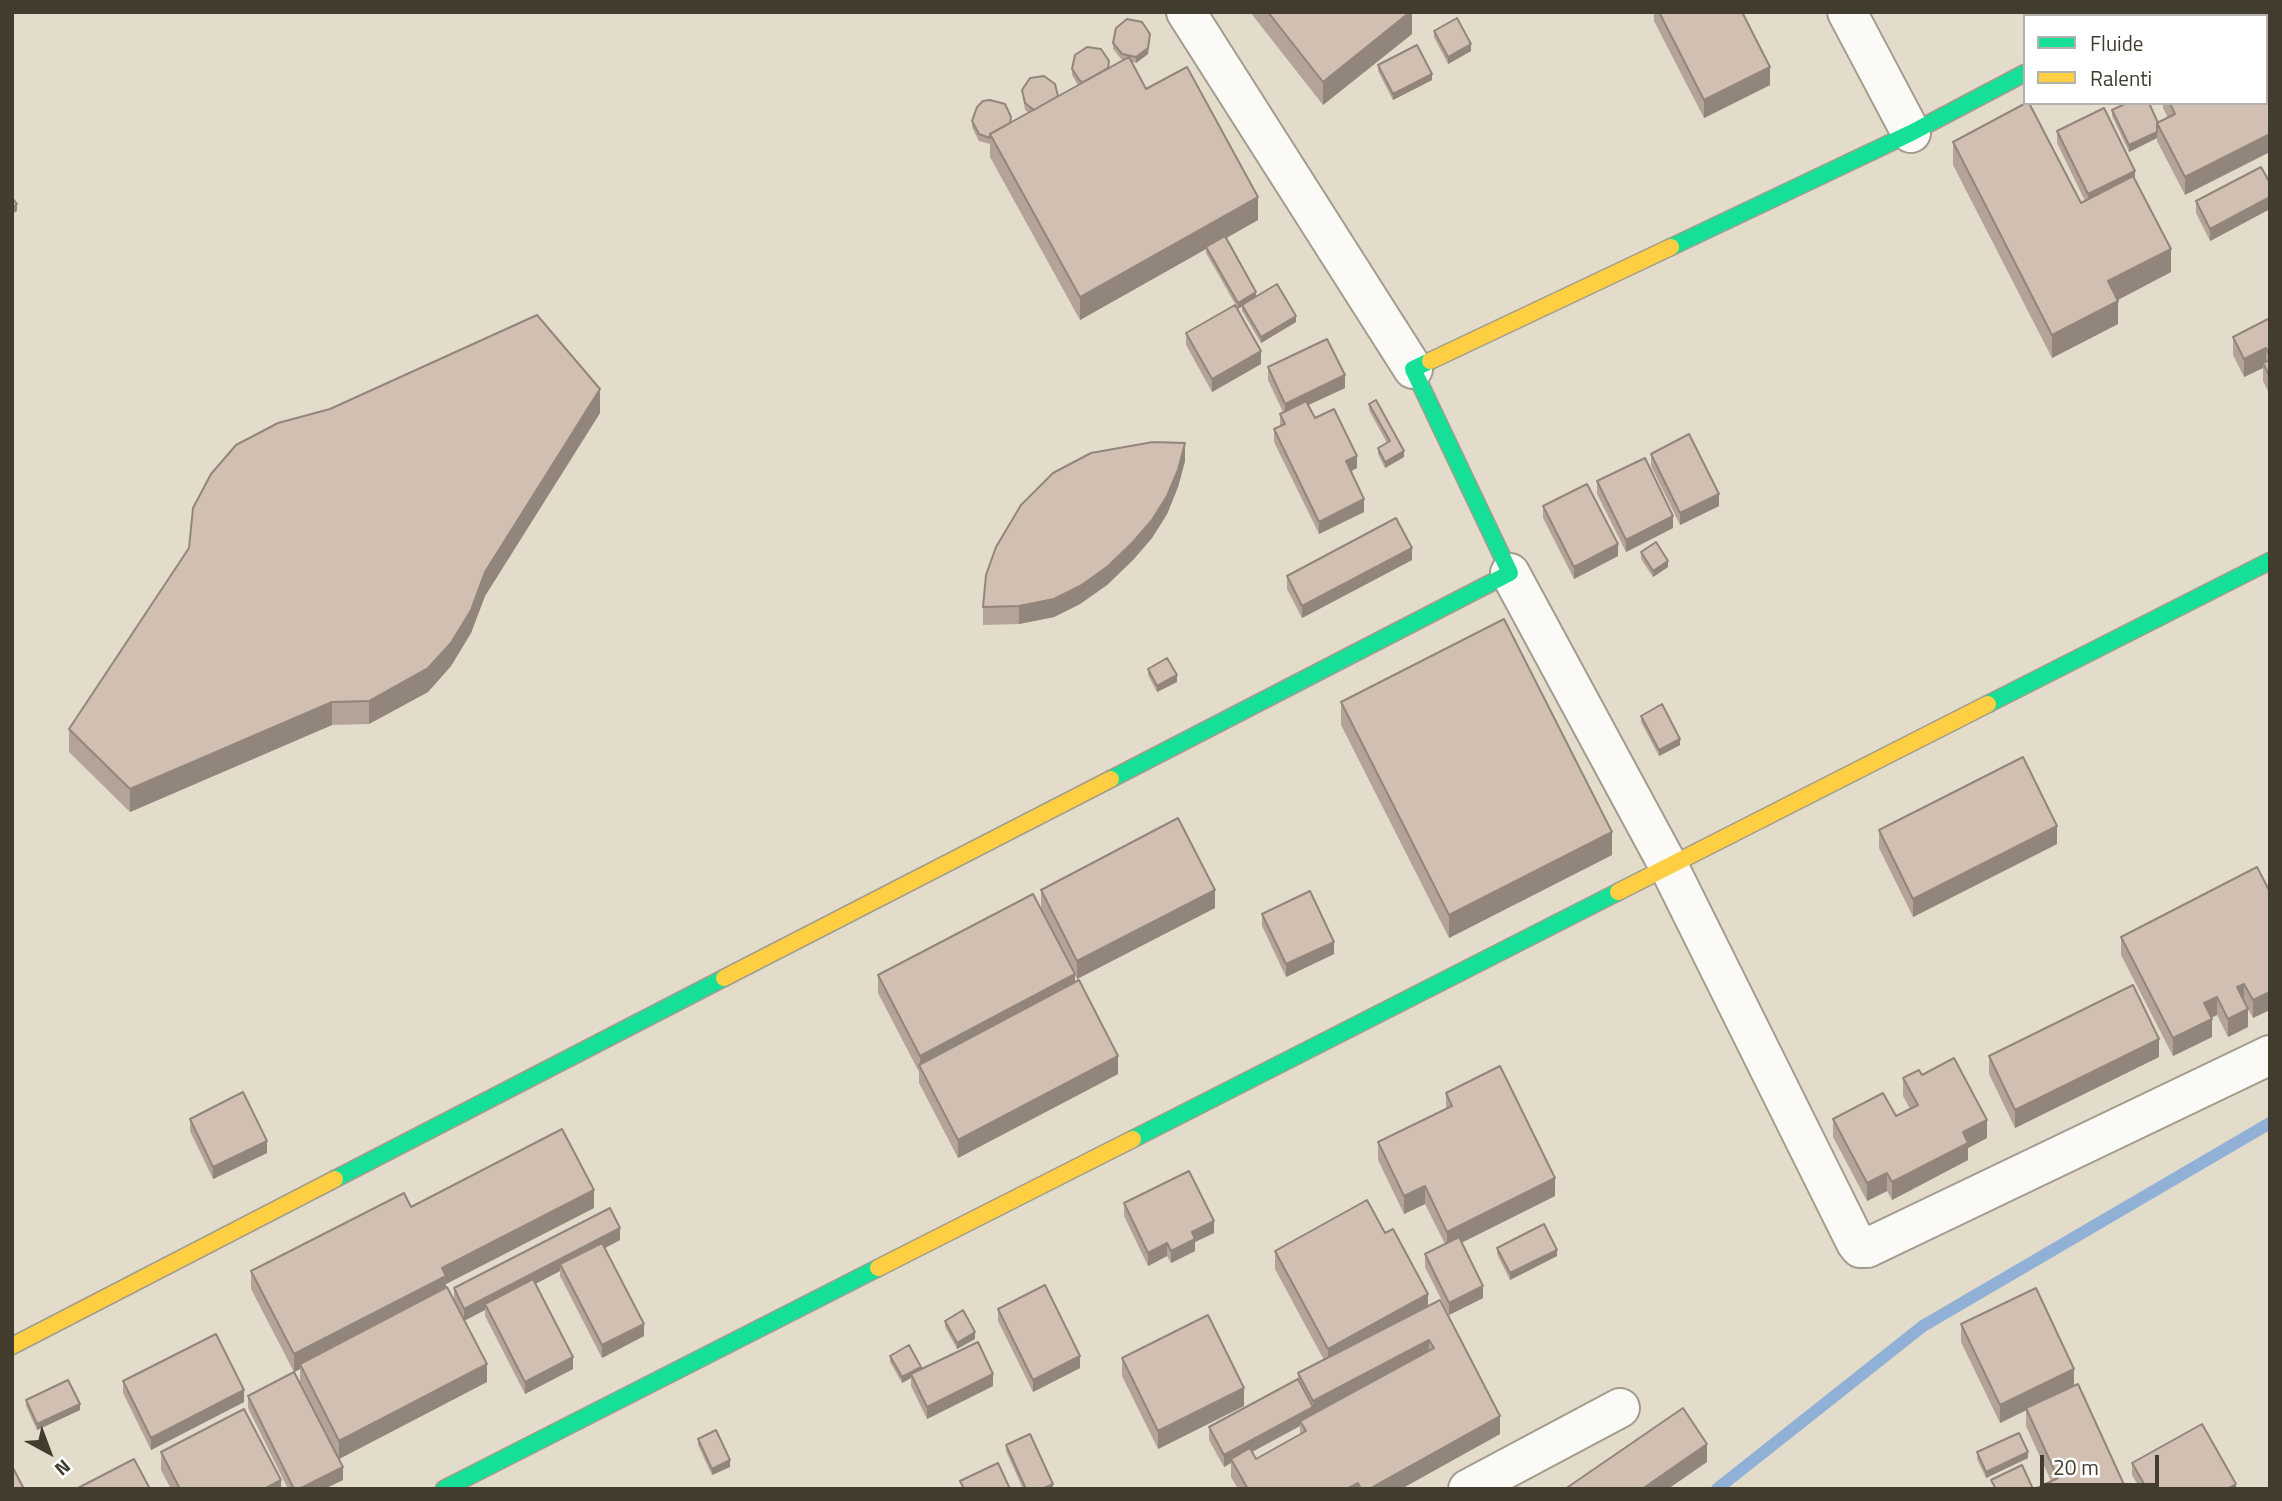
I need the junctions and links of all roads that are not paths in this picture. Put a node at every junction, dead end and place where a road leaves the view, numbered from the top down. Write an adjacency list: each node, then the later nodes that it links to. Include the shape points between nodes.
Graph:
1 (1186, 12): 5 (street)
2 (1847, 12): 4 (street)
3 (2023, 74): 4 (street)
4 (1911, 133): 5 (street)
5 (1413, 369): 7 (street)
6 (2270, 561): 8 (street)
7 (1510, 573): 8 (street); 10 (street)
8 (1669, 867): 9 (street, via 1860,1248); 12 (street)
9 (2270, 1055)
10 (12, 1346)
11 (1620, 1408): 13 (street)
12 (444, 1489)
13 (1468, 1489)

